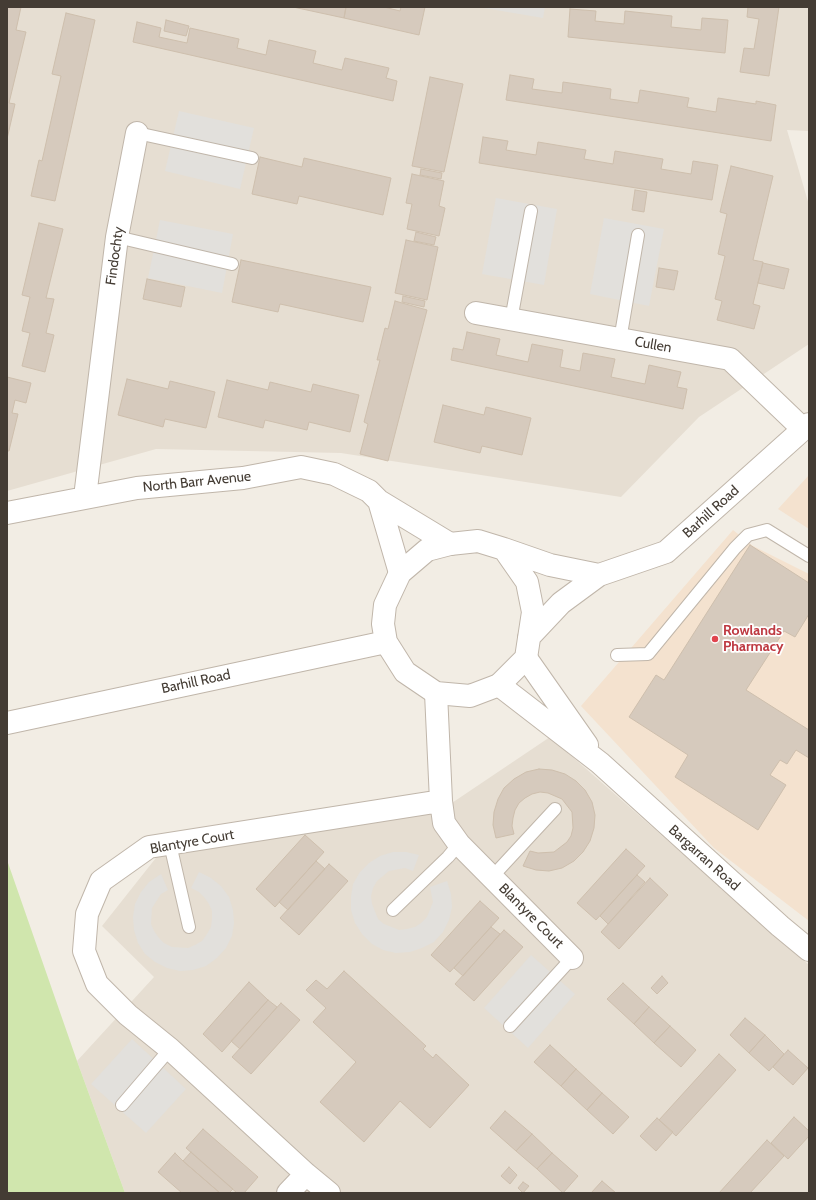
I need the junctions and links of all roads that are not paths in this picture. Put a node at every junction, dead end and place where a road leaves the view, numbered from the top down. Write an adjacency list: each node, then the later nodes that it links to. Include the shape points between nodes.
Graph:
1 (137, 133): 2 (lane, Findochty); 5 (street, Findochty)
2 (252, 158)
3 (531, 211): 8 (lane)
4 (638, 235): 9 (lane)
5 (117, 237): 6 (lane); 11 (street, Findochty)
6 (232, 264)
7 (476, 313): 8 (street, Cullen)
8 (511, 320): 9 (street, Cullen)
9 (620, 340): 10 (street, Cullen, via 730,359)
10 (806, 427): 18 (street, Barhill Road, via 666,552)
11 (85, 497): 12 (street, North Barr Avenue, via 137,488 244,478 301,468 334,474 369,491); 13 (street, North Barr Avenue)
12 (379, 501): 14 (street, North Barr Avenue); 17 (street)
13 (7, 513)
14 (450, 544): 15 (street, via 478,541); 17 (street, via 426,550)
15 (504, 549): 18 (street, via 550,565); 19 (street, via 526,582 534,612)
16 (809, 556): 21 (lane, via 767,530 748,535 648,654)
17 (400, 573): 20 (street, via 385,605 383,624)
18 (599, 575): 19 (street, Barhill Road, via 562,603)
19 (529, 637): 22 (street)
20 (386, 642): 24 (street, via 405,672); 25 (street, Barhill Road)
21 (617, 655)
22 (526, 658): 23 (street); 26 (street, Bargarran Road)
23 (500, 685): 24 (street, via 470,696); 26 (street, Bargarran Road)
24 (436, 692): 27 (street, Blantyre Court)
25 (7, 723)
26 (600, 763): 34 (street, Bargarran Road)
27 (441, 801): 29 (street, Blantyre Court); 30 (street, Blantyre Court, via 444,823)
28 (555, 809): 31 (lane)
29 (170, 844): 33 (lane); 37 (street, Blantyre Court, via 148,847 101,881 87,914 84,951 97,984 128,1015)
30 (459, 844): 31 (street, Blantyre Court); 32 (lane)
31 (492, 877): 35 (street, Blantyre Court)
32 (393, 910)
33 (189, 926)
34 (809, 950)
35 (572, 958): 36 (lane, Blantyre Court)
36 (510, 1026)
37 (170, 1049): 38 (lane); 39 (street, Blantyre Court)
38 (122, 1105)
39 (306, 1174): 40 (street); 41 (street, Blantyre Court)
40 (288, 1193)
41 (329, 1193)

